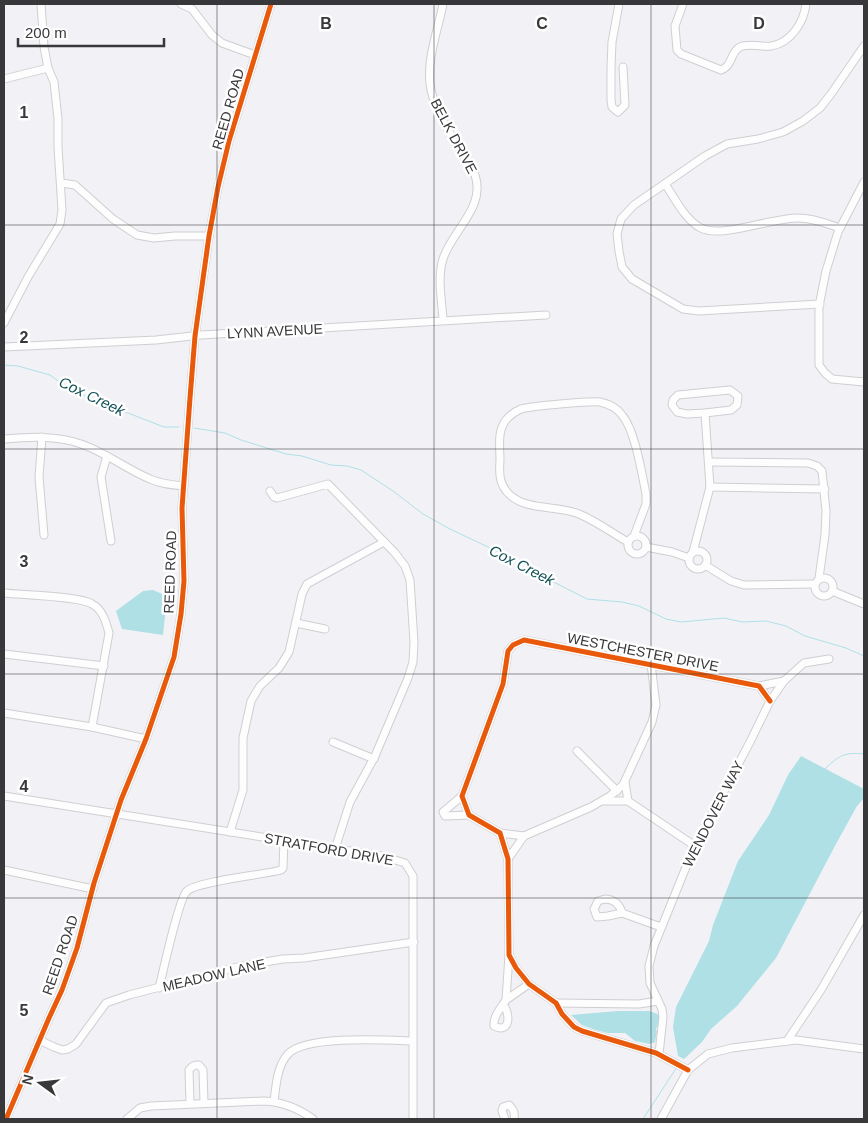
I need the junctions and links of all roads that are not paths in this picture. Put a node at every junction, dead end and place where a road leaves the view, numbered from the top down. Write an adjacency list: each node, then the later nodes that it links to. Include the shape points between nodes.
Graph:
1 (41, 4): 11 (street)
2 (181, 4): 9 (street, via 192,9 222,43)
3 (271, 4): 9 (street, REED ROAD)
4 (444, 4): 20 (street, BELK DRIVE, via 432,58 431,90 442,118 475,175 478,194 443,256 440,268)
5 (619, 4): 10 (street, via 611,68 611,100 618,112 625,105)
6 (683, 4): 7 (street, via 674,26 677,50 721,70 728,67 740,48 771,46 789,36 800,23)
7 (806, 4)
8 (864, 46): 15 (street, via 832,94 803,121 783,132 727,144)
9 (255, 54): 17 (street, REED ROAD, via 218,187)
10 (623, 67)
11 (48, 68): 12 (street); 14 (street, via 54,82)
12 (4, 79)
13 (864, 182): 16 (street)
14 (61, 183): 17 (street, via 75,185 113,219 137,235 154,238); 21 (street, via 60,224)
15 (665, 184): 16 (street, via 688,218 708,231 721,232 798,218 818,220); 18 (street, via 634,205 621,219 617,234 619,251 622,267 632,279 683,308 698,311)
16 (840, 228): 18 (street, via 826,271)
17 (209, 236): 22 (street, REED ROAD)
18 (820, 304): 24 (street, via 819,365 832,379)
19 (546, 315): 20 (street, LYNN AVENUE)
20 (443, 320): 22 (street, LYNN AVENUE)
21 (4, 323)
22 (195, 336): 23 (street, LYNN AVENUE); 30 (street, REED ROAD)
23 (4, 347)
24 (864, 382)
25 (705, 414): 25 (street, via 731,410 737,405 738,396 730,390 678,395 673,400 672,405 677,412); 29 (street)
26 (42, 437): 27 (street); 28 (street, via 71,440); 34 (street, via 39,477)
27 (4, 439)
28 (108, 456): 30 (street, via 150,479); 36 (street, via 101,477)
29 (709, 462): 31 (street); 32 (street, via 808,463 822,471)
30 (184, 486): 56 (street, REED ROAD, via 181,614 174,657)
31 (710, 487): 32 (street); 39 (street)
32 (825, 489): 41 (street, via 825,535)
33 (270, 491): 37 (street, via 277,498 328,484)
34 (44, 535)
35 (631, 539): 35 (street, via 578,514 521,502 505,490 500,472 500,428 514,412 543,406 600,402 618,409 629,427 646,494 646,504); 38 (street, via 643,538); 38 (street, via 629,550 635,554 642,553)
36 (111, 541)
37 (384, 542): 45 (street, via 307,584); 59 (street, via 406,566 410,580 414,650 408,678)
38 (646, 547): 39 (street)
39 (691, 555): 40 (street, via 700,551 706,555); 40 (street, via 690,565 695,569)
40 (705, 565): 41 (street, via 731,581 744,584)
41 (816, 581): 42 (street, via 826,577 832,582); 42 (street, via 815,592 821,596)
42 (832, 591): 44 (street)
43 (4, 593): 50 (street, via 92,604 101,612 109,633)
44 (864, 604)
45 (296, 623): 46 (street); 68 (street, via 285,660 251,700 243,738 243,790)
46 (325, 630)
47 (4, 654): 50 (street)
48 (829, 659): 51 (street, WENDOVER WAY, via 804,663)
49 (651, 664): 52 (street, WESTCHESTER DRIVE); 60 (street, via 656,705 652,722); 63 (street, WESTCHESTER DRIVE, via 524,640 513,645 508,651 504,684)
50 (104, 666): 55 (street)
51 (784, 681): 52 (street); 53 (street, WENDOVER WAY)
52 (759, 686): 53 (street)
53 (770, 701): 72 (street, WENDOVER WAY)
54 (4, 713): 55 (street)
55 (92, 727): 56 (street)
56 (146, 739): 66 (street, REED ROAD)
57 (333, 742): 59 (street)
58 (577, 751): 61 (street)
59 (374, 758): 73 (street, via 350,802)
60 (625, 782): 61 (street); 65 (street)
61 (617, 790): 64 (street)
62 (4, 796): 66 (street, STRATFORD DRIVE)
63 (462, 796): 67 (street); 67 (street, via 444,812 445,816)
64 (601, 801): 65 (street); 70 (street)
65 (628, 801): 72 (street)
66 (117, 814): 68 (street, STRATFORD DRIVE); 76 (street, REED ROAD)
67 (469, 815): 69 (street)
68 (230, 832): 71 (street, STRATFORD DRIVE)
69 (500, 833): 70 (street); 74 (street)
70 (524, 836): 74 (street)
71 (284, 840): 73 (street, STRATFORD DRIVE); 83 (street, via 281,870 202,884 187,891 180,904)
72 (695, 846): 79 (street, WENDOVER WAY)
73 (335, 849): 80 (street, STRATFORD DRIVE, via 382,856 410,869 413,876)
74 (508, 859): 81 (street)
75 (4, 870): 76 (street)
76 (93, 889): 86 (street, REED ROAD, via 62,990)
77 (622, 912): 79 (street)
78 (864, 915): 88 (street)
79 (661, 927): 84 (street, WENDOVER WAY, via 649,966 650,983)
80 (414, 942): 83 (street, MEADOW LANE, via 241,966); 87 (street, STRATFORD DRIVE)
81 (509, 955): 82 (street); 82 (street, via 505,1002)
82 (529, 984): 85 (street)
83 (159, 988): 86 (street, MEADOW LANE, via 106,1003 76,1044 68,1049 62,1050)
84 (658, 1001): 85 (street, via 638,1004); 90 (street, WENDOVER WAY, via 664,1017)
85 (556, 1003): 90 (street, via 574,1027 582,1031)
86 (39, 1040): 95 (street, REED ROAD)
87 (412, 1041): 92 (street, via 321,1040 297,1047 282,1063); 98 (street, STRATFORD DRIVE)
88 (787, 1041): 89 (street); 91 (street, via 713,1053)
89 (864, 1049)
90 (659, 1054): 91 (street)
91 (686, 1069): 101 (street)
92 (274, 1101): 94 (street); 97 (street, via 296,1108)
93 (190, 1103): 94 (street); 94 (street, via 189,1070 191,1066 199,1065 204,1070); 96 (street, via 140,1108)
94 (204, 1103)
95 (6, 1119)
96 (127, 1119)
97 (313, 1119)
98 (413, 1119)
99 (505, 1119): 100 (street, via 502,1110 509,1105)
100 (514, 1119)
101 (662, 1119)

